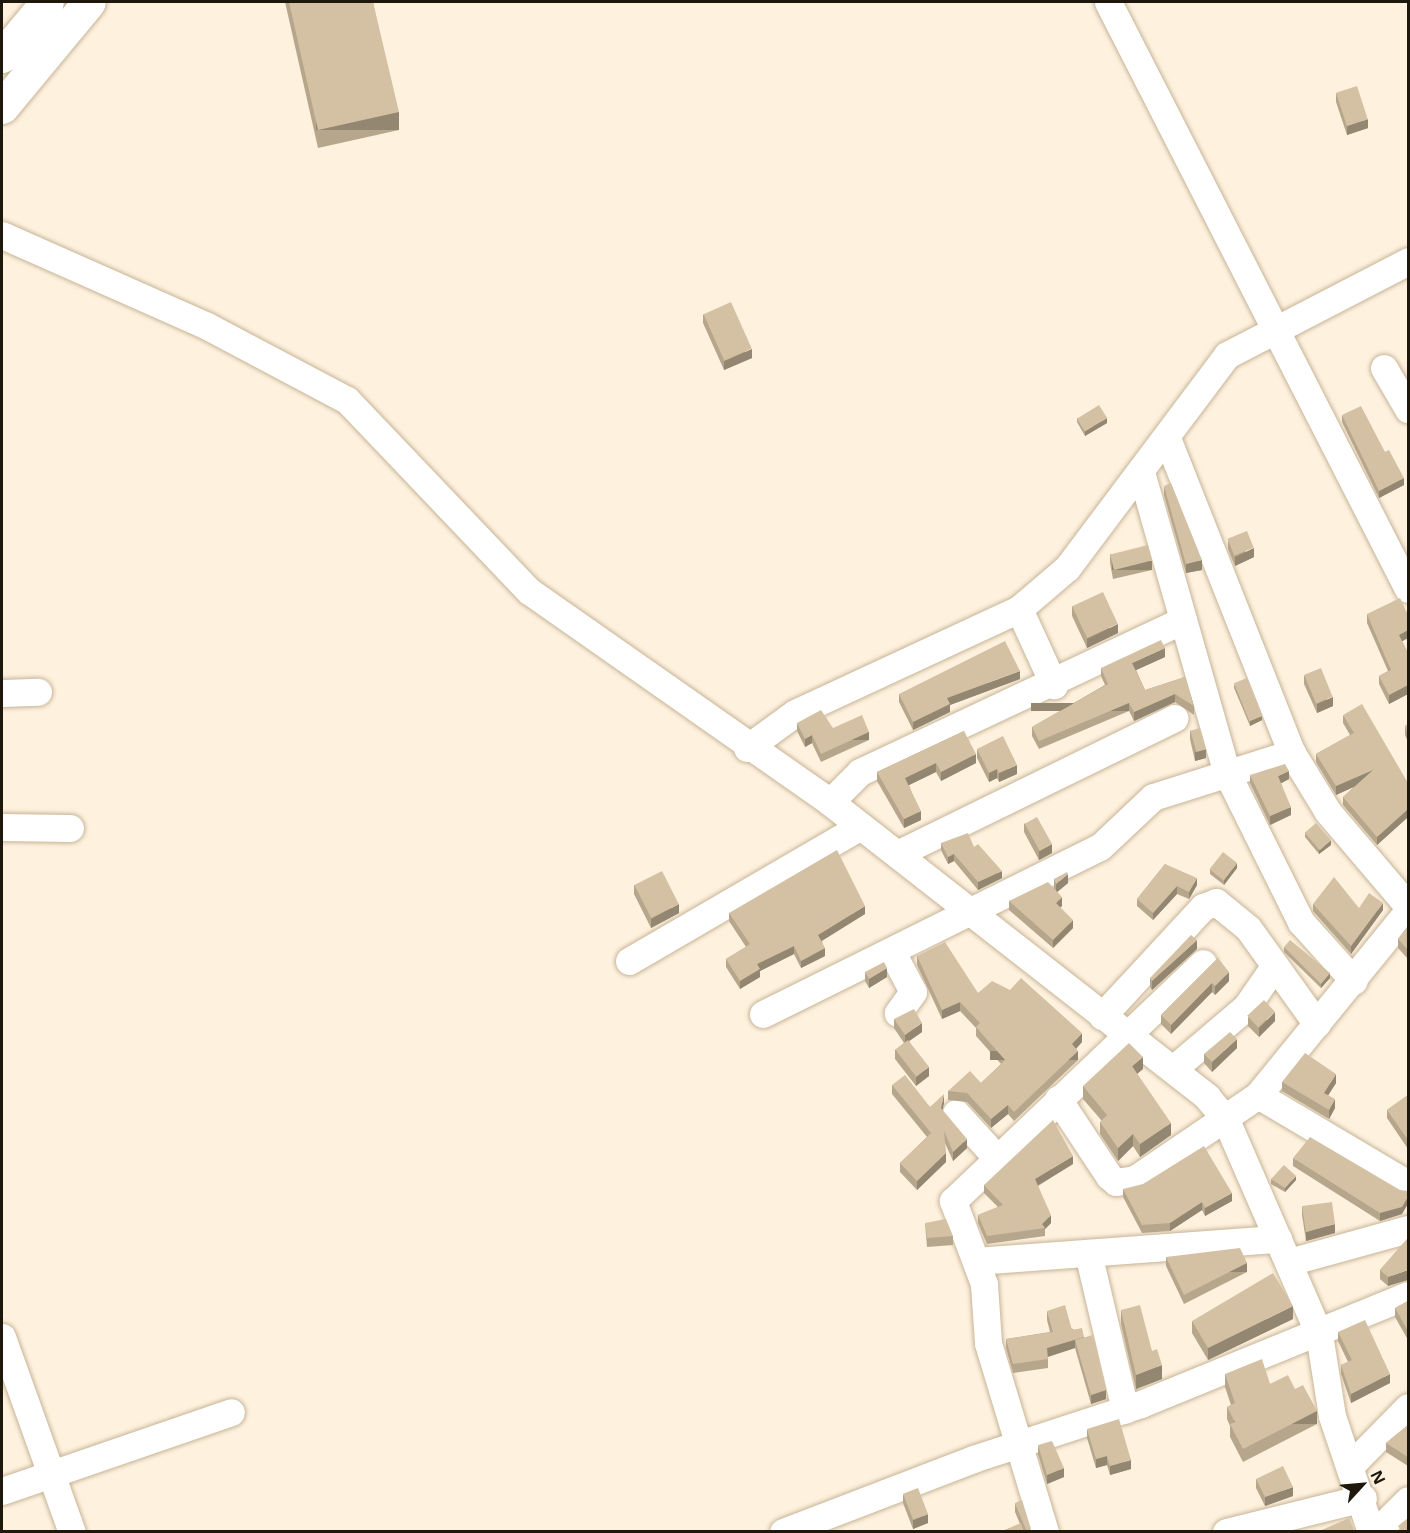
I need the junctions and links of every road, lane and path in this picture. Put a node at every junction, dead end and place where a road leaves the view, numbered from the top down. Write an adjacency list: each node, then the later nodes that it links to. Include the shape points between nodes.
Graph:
1 (47, 2): 4 (main road)
2 (88, 2): 5 (main road)
3 (1107, 2): 8 (street)
4 (2, 56)
5 (2, 107)
6 (2, 235): 21 (street, via 207,326 347,400 529,591)
7 (1408, 261): 8 (street)
8 (1275, 326): 11 (street, via 1227,355); 13 (street)
9 (1384, 368): 10 (street)
10 (1408, 409)
11 (1167, 438): 12 (street); 22 (street)
12 (1141, 472): 15 (street, via 1058,579); 16 (street)
13 (1399, 549): 14 (street)
14 (1408, 589)
15 (1019, 609): 17 (street); 21 (street, via 795,712)
16 (1183, 620): 17 (street); 23 (street)
17 (1054, 685): 24 (street, via 860,772)
18 (38, 692): 19 (street)
19 (2, 693)
20 (1175, 718): 28 (street)
21 (747, 747): 24 (street)
22 (1292, 753): 23 (street); 29 (street, via 1328,812)
23 (1226, 771): 31 (street, via 1153,797 1113,840); 36 (street, via 1301,922)
24 (830, 802): 25 (street)
25 (861, 826): 28 (street); 33 (street)
26 (2, 827): 27 (street)
27 (70, 828)
28 (897, 854): 31 (street)
29 (1408, 906)
30 (1408, 911): 36 (street)
31 (973, 913): 32 (street); 39 (street)
32 (892, 952): 37 (street, via 913,992); 38 (street)
33 (629, 961)
34 (1203, 963): 41 (street)
35 (1274, 969): 39 (street, via 1224,903 1209,903); 40 (street); 42 (street, via 1246,1007)
36 (1354, 981): 40 (street)
37 (898, 1013)
38 (763, 1014)
39 (1102, 1016): 41 (street)
40 (1317, 1024): 43 (street)
41 (1130, 1038): 42 (street); 44 (street)
42 (1173, 1069): 46 (street)
43 (1258, 1095): 46 (street); 48 (street)
44 (1058, 1099): 46 (street, via 1116,1182 1135,1179); 47 (street)
45 (956, 1113): 47 (street)
46 (1226, 1120): 50 (street)
47 (996, 1156): 52 (street, via 953,1201)
48 (1408, 1184)
49 (1408, 1229): 50 (street)
50 (1284, 1250): 51 (street); 54 (street)
51 (1088, 1253): 52 (street); 57 (street)
52 (976, 1261): 59 (street, via 988,1343)
53 (1408, 1295): 54 (street)
54 (1319, 1334): 57 (street); 60 (street, via 1332,1416)
55 (2, 1337): 61 (street)
56 (1408, 1407): 60 (street)
57 (1125, 1410): 59 (street)
58 (231, 1412): 61 (street)
59 (1021, 1446): 67 (street, via 972,1459); 68 (street)
60 (1351, 1465): 63 (street)
61 (51, 1473): 62 (street); 66 (street)
62 (2, 1491)
63 (1363, 1498): 65 (street); 70 (street)
64 (1408, 1500): 71 (street)
65 (1258, 1527): 69 (street)
66 (72, 1532)
67 (783, 1532)
68 (1045, 1532)
69 (1226, 1532)
70 (1371, 1532)
71 (1376, 1532)

